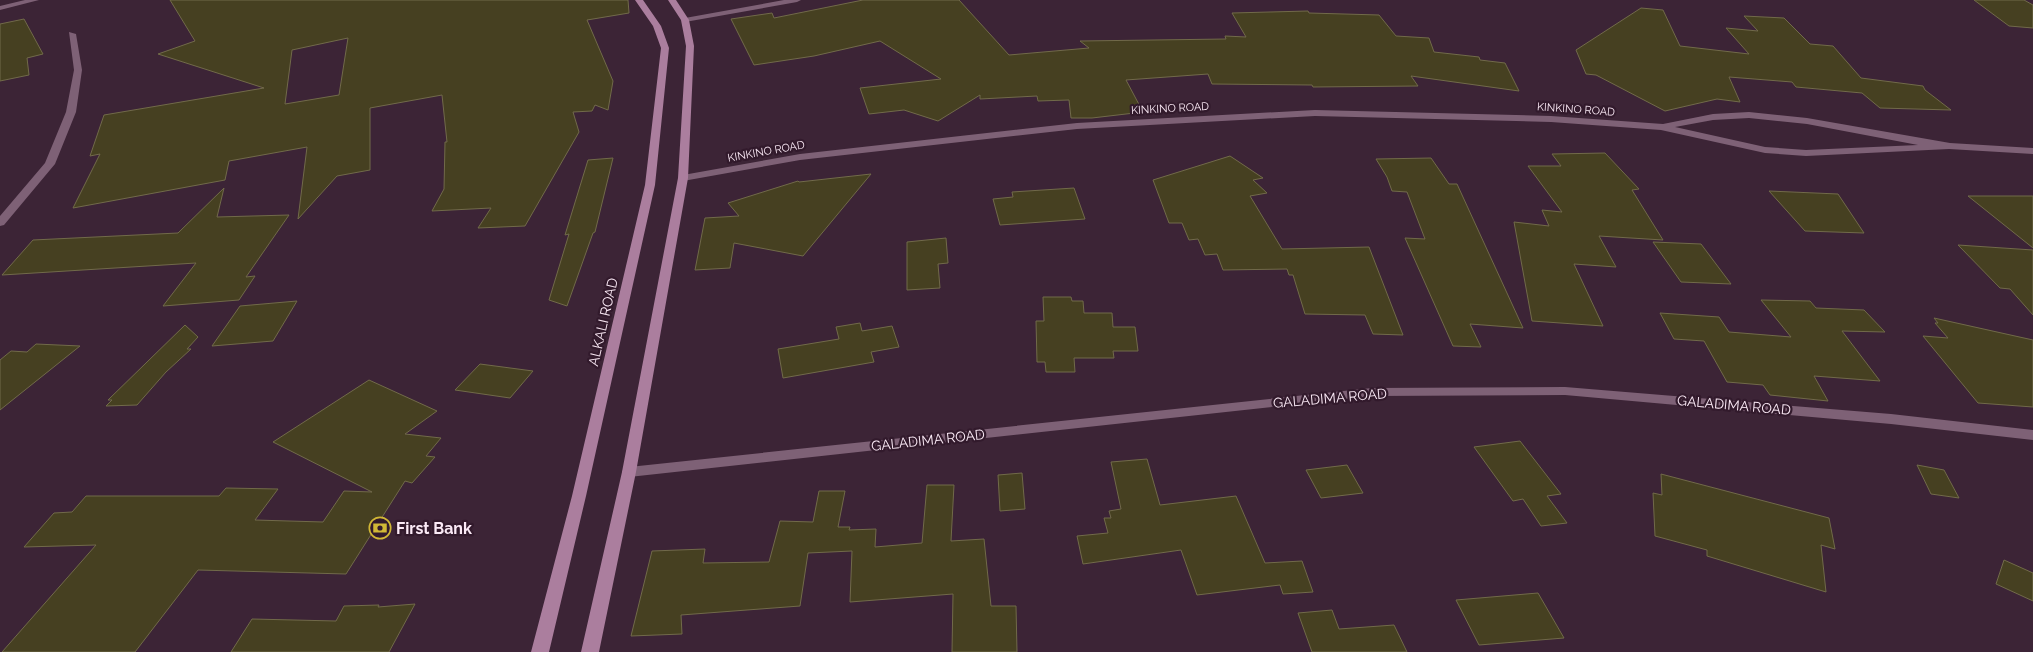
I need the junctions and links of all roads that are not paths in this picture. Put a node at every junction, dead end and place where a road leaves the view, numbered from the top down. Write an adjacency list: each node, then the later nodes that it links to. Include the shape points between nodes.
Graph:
1 (35, 0): 5 (street)
2 (640, 0): 15 (main road, ALKALI ROAD, via 657,26 665,48 650,185)
3 (672, 0): 6 (main road)
4 (796, 0): 6 (street)
5 (0, 8)
6 (685, 20): 11 (main road, via 690,46)
7 (72, 34): 12 (street, via 78,70 71,112 50,164)
8 (1662, 127): 9 (street, KINKINO ROAD, via 1765,150 1806,153); 9 (street, KINKINO ROAD, via 1694,119 1755,116 1813,122); 11 (street, KINKINO ROAD, via 1551,119 1305,114 1076,126 800,157)
9 (1949, 146): 10 (street, KINKINO ROAD)
10 (2033, 151)
11 (683, 178): 14 (main road)
12 (0, 223)
13 (2033, 435): 14 (street, GALADIMA ROAD, via 1891,419 1565,391 1372,392)
14 (629, 472): 16 (main road)
15 (540, 652)
16 (590, 652)

